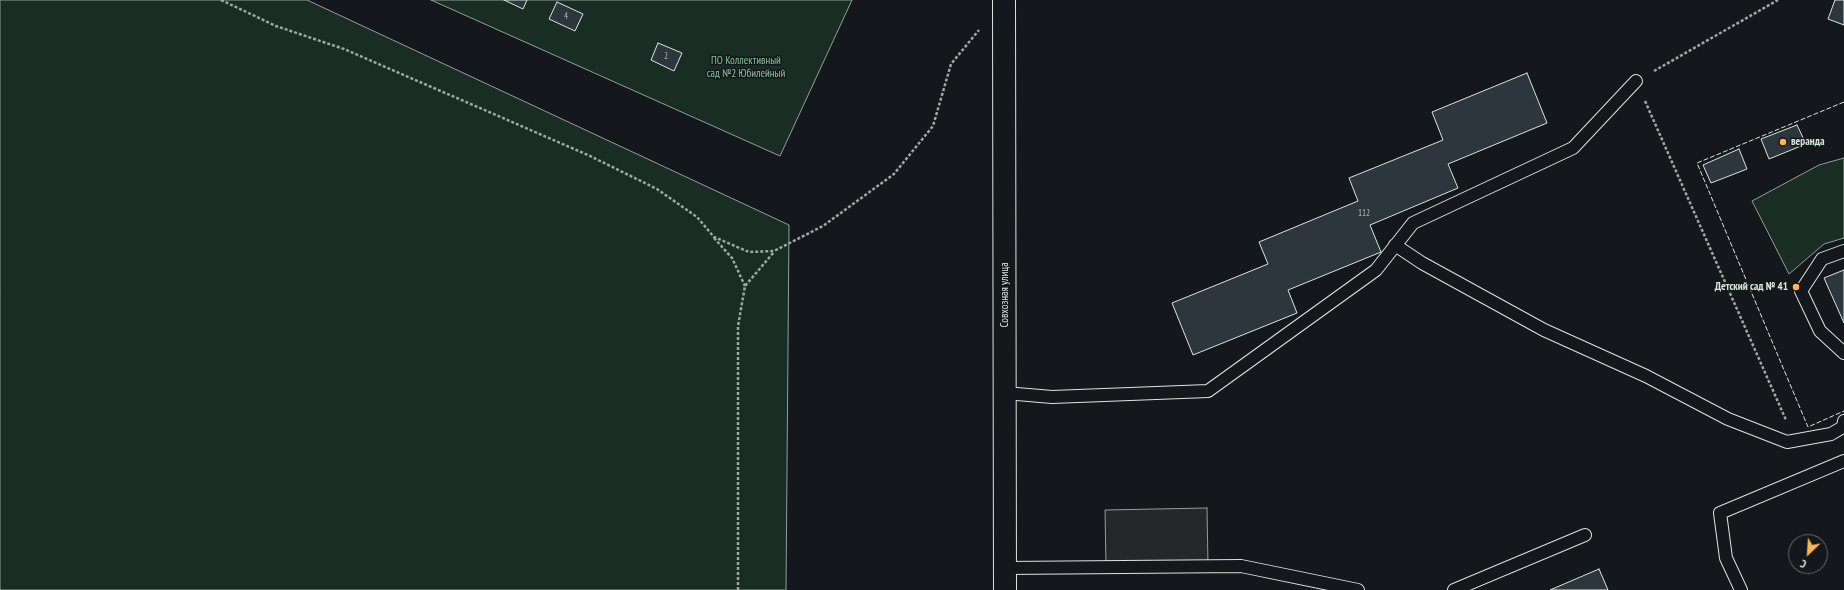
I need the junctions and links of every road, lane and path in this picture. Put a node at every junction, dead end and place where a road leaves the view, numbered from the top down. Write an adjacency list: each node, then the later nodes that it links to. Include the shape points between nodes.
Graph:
1 (221, 0): 6 (path, via 276,26 344,49 588,155 657,189 697,217)
2 (1004, 0): 12 (main road, Совхозная улица)
3 (1778, 0): 5 (path)
4 (980, 29): 8 (path, via 951,64 932,126 894,174 823,226)
5 (1636, 81): 7 (lane, via 1573,148 1413,223); 14 (path)
6 (714, 237): 8 (path, via 749,252); 10 (path, via 732,258)
7 (1395, 245): 12 (lane, via 1376,270 1208,391 1052,397); 13 (lane, via 1422,263 1544,330 1646,376 1743,425 1787,442 1831,434 1843,427)
8 (774, 251): 10 (path)
9 (1844, 251): 11 (lane, via 1822,259 1801,291 1820,331)
10 (746, 286): 18 (path, via 738,326)
11 (1844, 353)
12 (1005, 393): 17 (main road, Совхозная улица)
13 (1844, 421)
14 (1788, 424)
15 (1844, 461): 22 (lane, via 1720,513 1726,558)
16 (1585, 535): 21 (lane)
17 (1005, 568): 19 (main road, Совхозная улица); 20 (lane, via 1241,566)
18 (738, 590)
19 (1005, 590)
20 (1358, 590)
21 (1454, 590)
22 (1741, 590)

